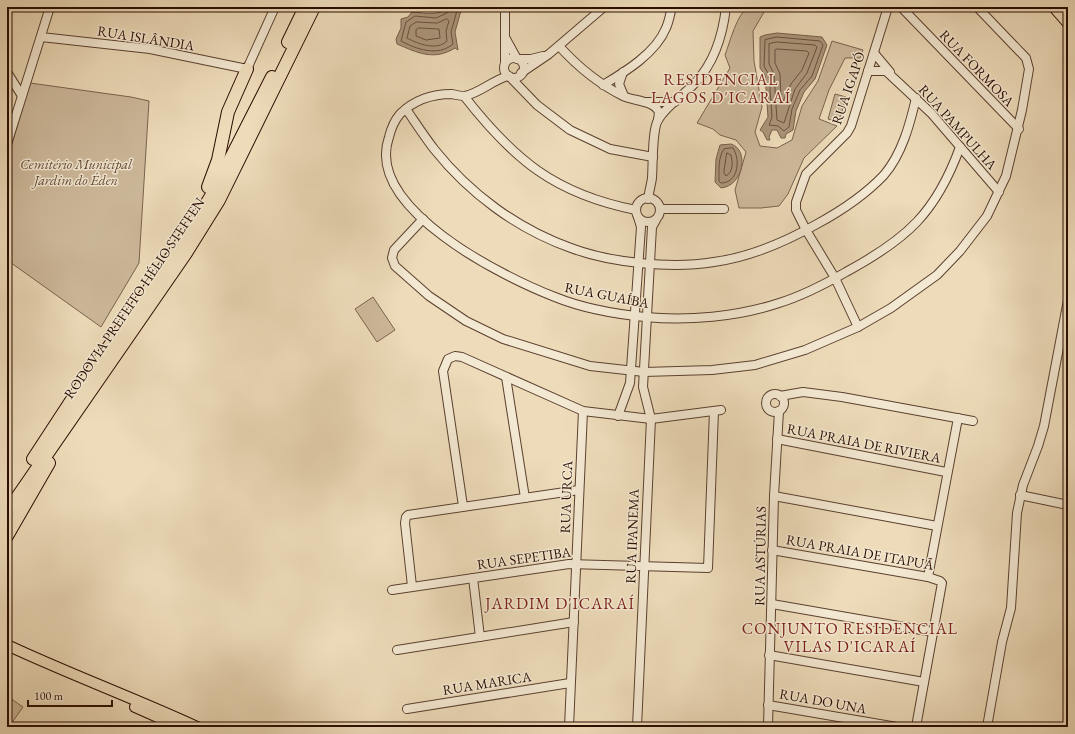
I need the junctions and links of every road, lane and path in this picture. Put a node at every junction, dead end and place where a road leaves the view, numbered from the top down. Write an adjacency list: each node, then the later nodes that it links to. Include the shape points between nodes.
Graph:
1 (50, 7): 14 (street)
2 (276, 7): 21 (street)
3 (305, 7): 52 (highway, RODOVIA PREFEITO HÉLIO STEFFEN, via 213,193)
4 (314, 7): 63 (highway, RODOVIA PREFEITO HÉLIO STEFFEN, via 219,200 186,253)
5 (604, 7): 16 (street)
6 (672, 7): 23 (street, via 666,29 656,45)
7 (726, 7): 36 (street, via 723,29 708,65 696,82)
8 (888, 7): 17 (street, RUA IGAPÓ)
9 (901, 7): 39 (street, RUA FORMOSA)
10 (977, 7): 39 (street, via 1026,58 1029,69)
11 (1055, 7): 13 (highway)
12 (506, 8): 15 (street)
13 (1068, 22)
14 (41, 37): 21 (street, RUA ISLÂNDIA, via 150,49); 30 (street)
15 (506, 39): 19 (street); 20 (street)
16 (559, 46): 18 (street); 29 (street, via 578,66)
17 (874, 53): 22 (street, RUA IGAPÓ); 27 (street, RUA PAMPULHA)
18 (549, 54): 19 (street, via 531,59); 24 (street)
19 (518, 59): 20 (street, via 510,59); 24 (street, via 523,67)
20 (505, 64): 26 (street, via 504,70); 28 (street)
21 (247, 69): 52 (highway, via 228,112 214,173)
22 (868, 71): 27 (street, RUA PAMPULHA, via 886,71); 51 (street, RUA IGAPÓ, via 851,126 823,158 811,167 800,188 796,210)
23 (623, 72): 29 (street); 32 (street, via 619,84)
24 (521, 74): 26 (street); 33 (street, via 522,85)
25 (8, 76): 30 (street)
26 (509, 76): 28 (street); 33 (street)
27 (897, 80): 34 (street, RUA PAMPULHA)
28 (491, 83): 31 (street)
29 (603, 85): 32 (street)
30 (22, 96): 40 (street)
31 (464, 96): 37 (street, via 430,96); 48 (street, via 506,146 531,168 580,195)
32 (624, 96): 35 (street)
33 (529, 97): 43 (street, via 570,130 610,149)
34 (916, 98): 42 (street, RUA PAMPULHA); 51 (street, via 911,121 885,174 841,211)
35 (642, 102): 36 (street); 38 (street, via 657,109)
36 (675, 102): 38 (street)
37 (406, 109): 49 (street, RUA GUAÍBA, via 393,126 384,156 386,169 393,184); 53 (street, via 434,149 490,205 530,230 570,248 602,257)
38 (658, 120): 43 (street)
39 (1019, 129): 44 (street)
40 (9, 133): 41 (street)
41 (7, 144)
42 (960, 146): 44 (street, RUA PAMPULHA); 55 (street, RUA GUAÍBA, via 941,192 923,215 902,237)
43 (653, 157): 45 (street)
44 (999, 192): 59 (street, via 987,216 960,251 937,275 891,308)
45 (651, 199): 46 (street); 48 (street, via 639,203)
46 (660, 209): 47 (street); 50 (street)
47 (724, 209)
48 (637, 214): 50 (street, via 648,223); 53 (street, via 641,227)
49 (423, 220): 57 (street, RUA GUAÍBA, via 476,260 516,281 557,298); 60 (street, via 394,250 392,258 395,266 429,296 466,320 503,339 590,366)
50 (656, 220): 54 (street, RUA IPANEMA, via 652,227)
51 (806, 230): 54 (street, via 780,243 714,262); 55 (street, RUA IGAPÓ)
52 (188, 233): 77 (highway, RODOVIA PREFEITO HÉLIO STEFFEN, via 69,404)
53 (638, 262): 54 (street); 57 (street)
54 (650, 263): 58 (street, RUA IPANEMA)
55 (835, 278): 58 (street, RUA GUAÍBA, via 780,303 761,308 701,317); 59 (street, RUA IGAPÓ)
56 (1068, 300): 74 (street, via 1044,426)
57 (635, 316): 58 (street, RUA GUAÍBA); 60 (street)
58 (647, 317): 61 (street, RUA IPANEMA)
59 (858, 327): 61 (street, via 805,350 755,365 712,370)
60 (631, 371): 61 (street); 67 (street, via 626,398)
61 (644, 372): 69 (street, RUA IPANEMA, via 643,387)
62 (506, 377): 66 (street); 76 (street); 79 (street, via 455,356 448,359 445,364 444,379)
63 (86, 396): 80 (highway, RODOVIA PREFEITO HÉLIO STEFFEN); 82 (highway)
64 (780, 396): 65 (street, via 783,404); 65 (street, via 772,394 766,403 770,410); 68 (street, via 796,392 819,394)
65 (779, 410): 71 (street, RUA ASTÚRIAS)
66 (582, 411): 67 (street); 73 (street, RUA URCA)
67 (618, 416): 69 (street)
68 (958, 418): 70 (street); 72 (street)
69 (651, 419): 85 (street, RUA IPANEMA); 85 (street, RUA SEPETIBA, via 718,410 708,568)
70 (973, 421)
71 (776, 439): 72 (street, RUA PRAIA DE RIVIERA); 75 (street, RUA ASTÚRIAS)
72 (946, 472): 81 (street)
73 (579, 490): 76 (street); 84 (street, RUA URCA)
74 (1020, 495): 78 (street); 109 (street, via 1011,608 1002,642)
75 (774, 496): 81 (street); 83 (street, RUA ASTÚRIAS)
76 (525, 498): 79 (street)
77 (7, 499)
78 (1068, 505)
79 (463, 506): 88 (street, via 406,517)
80 (7, 512)
81 (937, 526): 86 (street)
82 (7, 536)
83 (772, 550): 86 (street, RUA PRAIA DE ITAPUÃ); 90 (street, RUA ASTÚRIAS)
84 (576, 564): 85 (street, RUA SEPETIBA); 87 (street, RUA SEPETIBA); 91 (street, RUA URCA)
85 (644, 567): 105 (street, RUA IPANEMA)
86 (928, 577): 92 (street, RUA PRAIA DE ITAPUÃ, via 938,579 942,583)
87 (473, 578): 88 (street, RUA SEPETIBA); 93 (street)
88 (412, 586): 89 (street, RUA SEPETIBA)
89 (392, 590)
90 (772, 604): 92 (street); 97 (street, RUA ASTÚRIAS)
91 (574, 622): 93 (street); 98 (street, RUA URCA)
92 (933, 632): 99 (street)
93 (480, 637): 95 (street)
94 (7, 645): 103 (main road)
95 (397, 650)
96 (7, 653): 102 (main road, via 13,653)
97 (769, 655): 99 (street); 100 (street, RUA ASTÚRIAS)
98 (570, 682): 101 (street, RUA MARICA); 104 (street, RUA URCA)
99 (924, 682): 108 (street)
100 (768, 705): 106 (street, RUA ASTÚRIAS); 107 (street, RUA DO UNA)
101 (407, 709)
102 (177, 726)
103 (197, 727)
104 (569, 727)
105 (637, 727)
106 (768, 727)
107 (897, 727)
108 (916, 727)
109 (987, 727)

